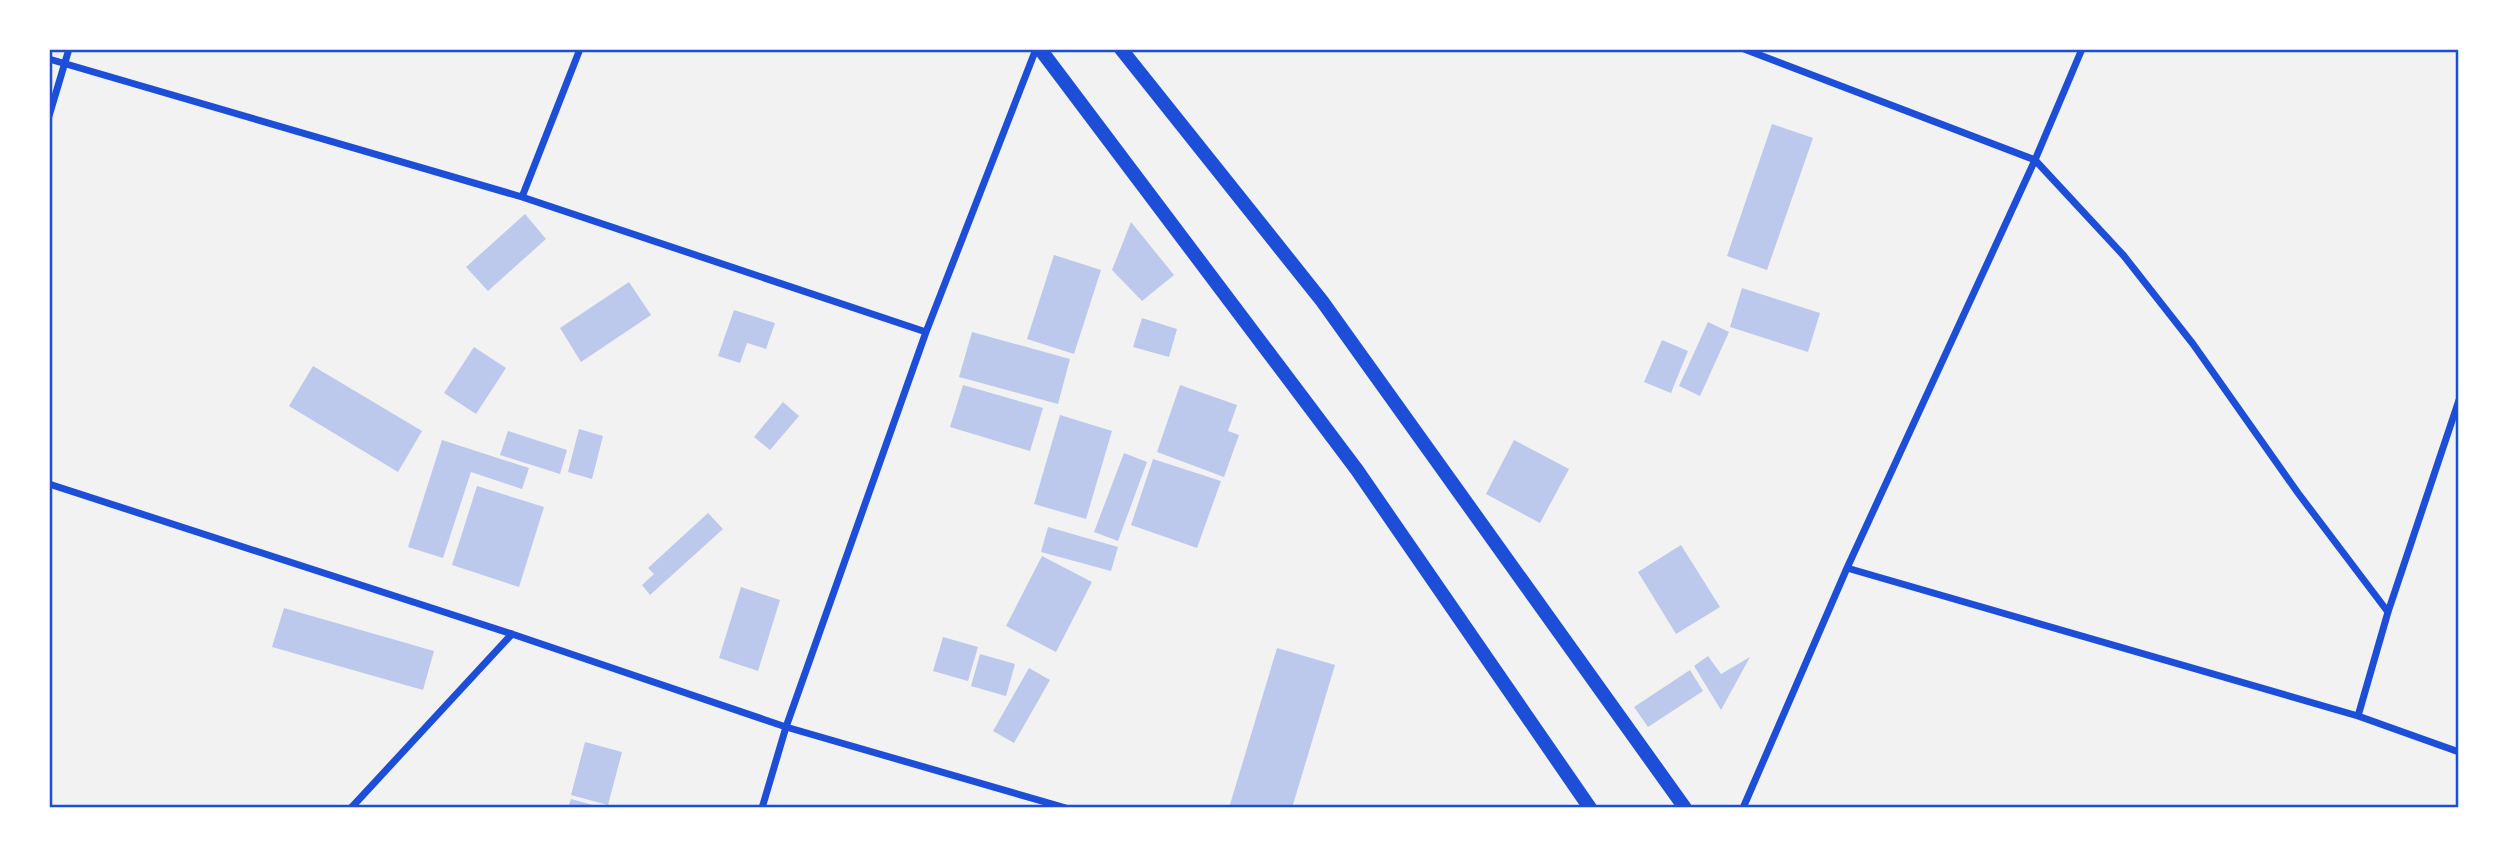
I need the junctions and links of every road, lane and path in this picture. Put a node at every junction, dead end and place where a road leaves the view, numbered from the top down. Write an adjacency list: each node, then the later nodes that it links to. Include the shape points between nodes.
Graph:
1 (69, 49): 8 (street)
2 (580, 49): 11 (street)
3 (1038, 49): 12 (street); 24 (main road, via 1357,470)
4 (1121, 49): 25 (main road, via 1322,301)
5 (1744, 49): 10 (street)
6 (2082, 49): 10 (street)
7 (49, 59): 8 (street)
8 (64, 64): 9 (street); 11 (street)
9 (49, 116)
10 (2035, 160): 15 (street); 16 (street, via 2124,256 2193,344)
11 (522, 197): 12 (street)
12 (926, 332): 19 (street)
13 (2459, 400): 16 (street)
14 (49, 484): 17 (street)
15 (1847, 568): 18 (street); 26 (street)
16 (2388, 612): 18 (street)
17 (512, 634): 19 (street); 21 (street)
18 (2358, 716): 20 (street)
19 (786, 727): 22 (street); 23 (street)
20 (2459, 752)
21 (351, 808)
22 (762, 808)
23 (1066, 808)
24 (1590, 808)
25 (1685, 808)
26 (1743, 808)

